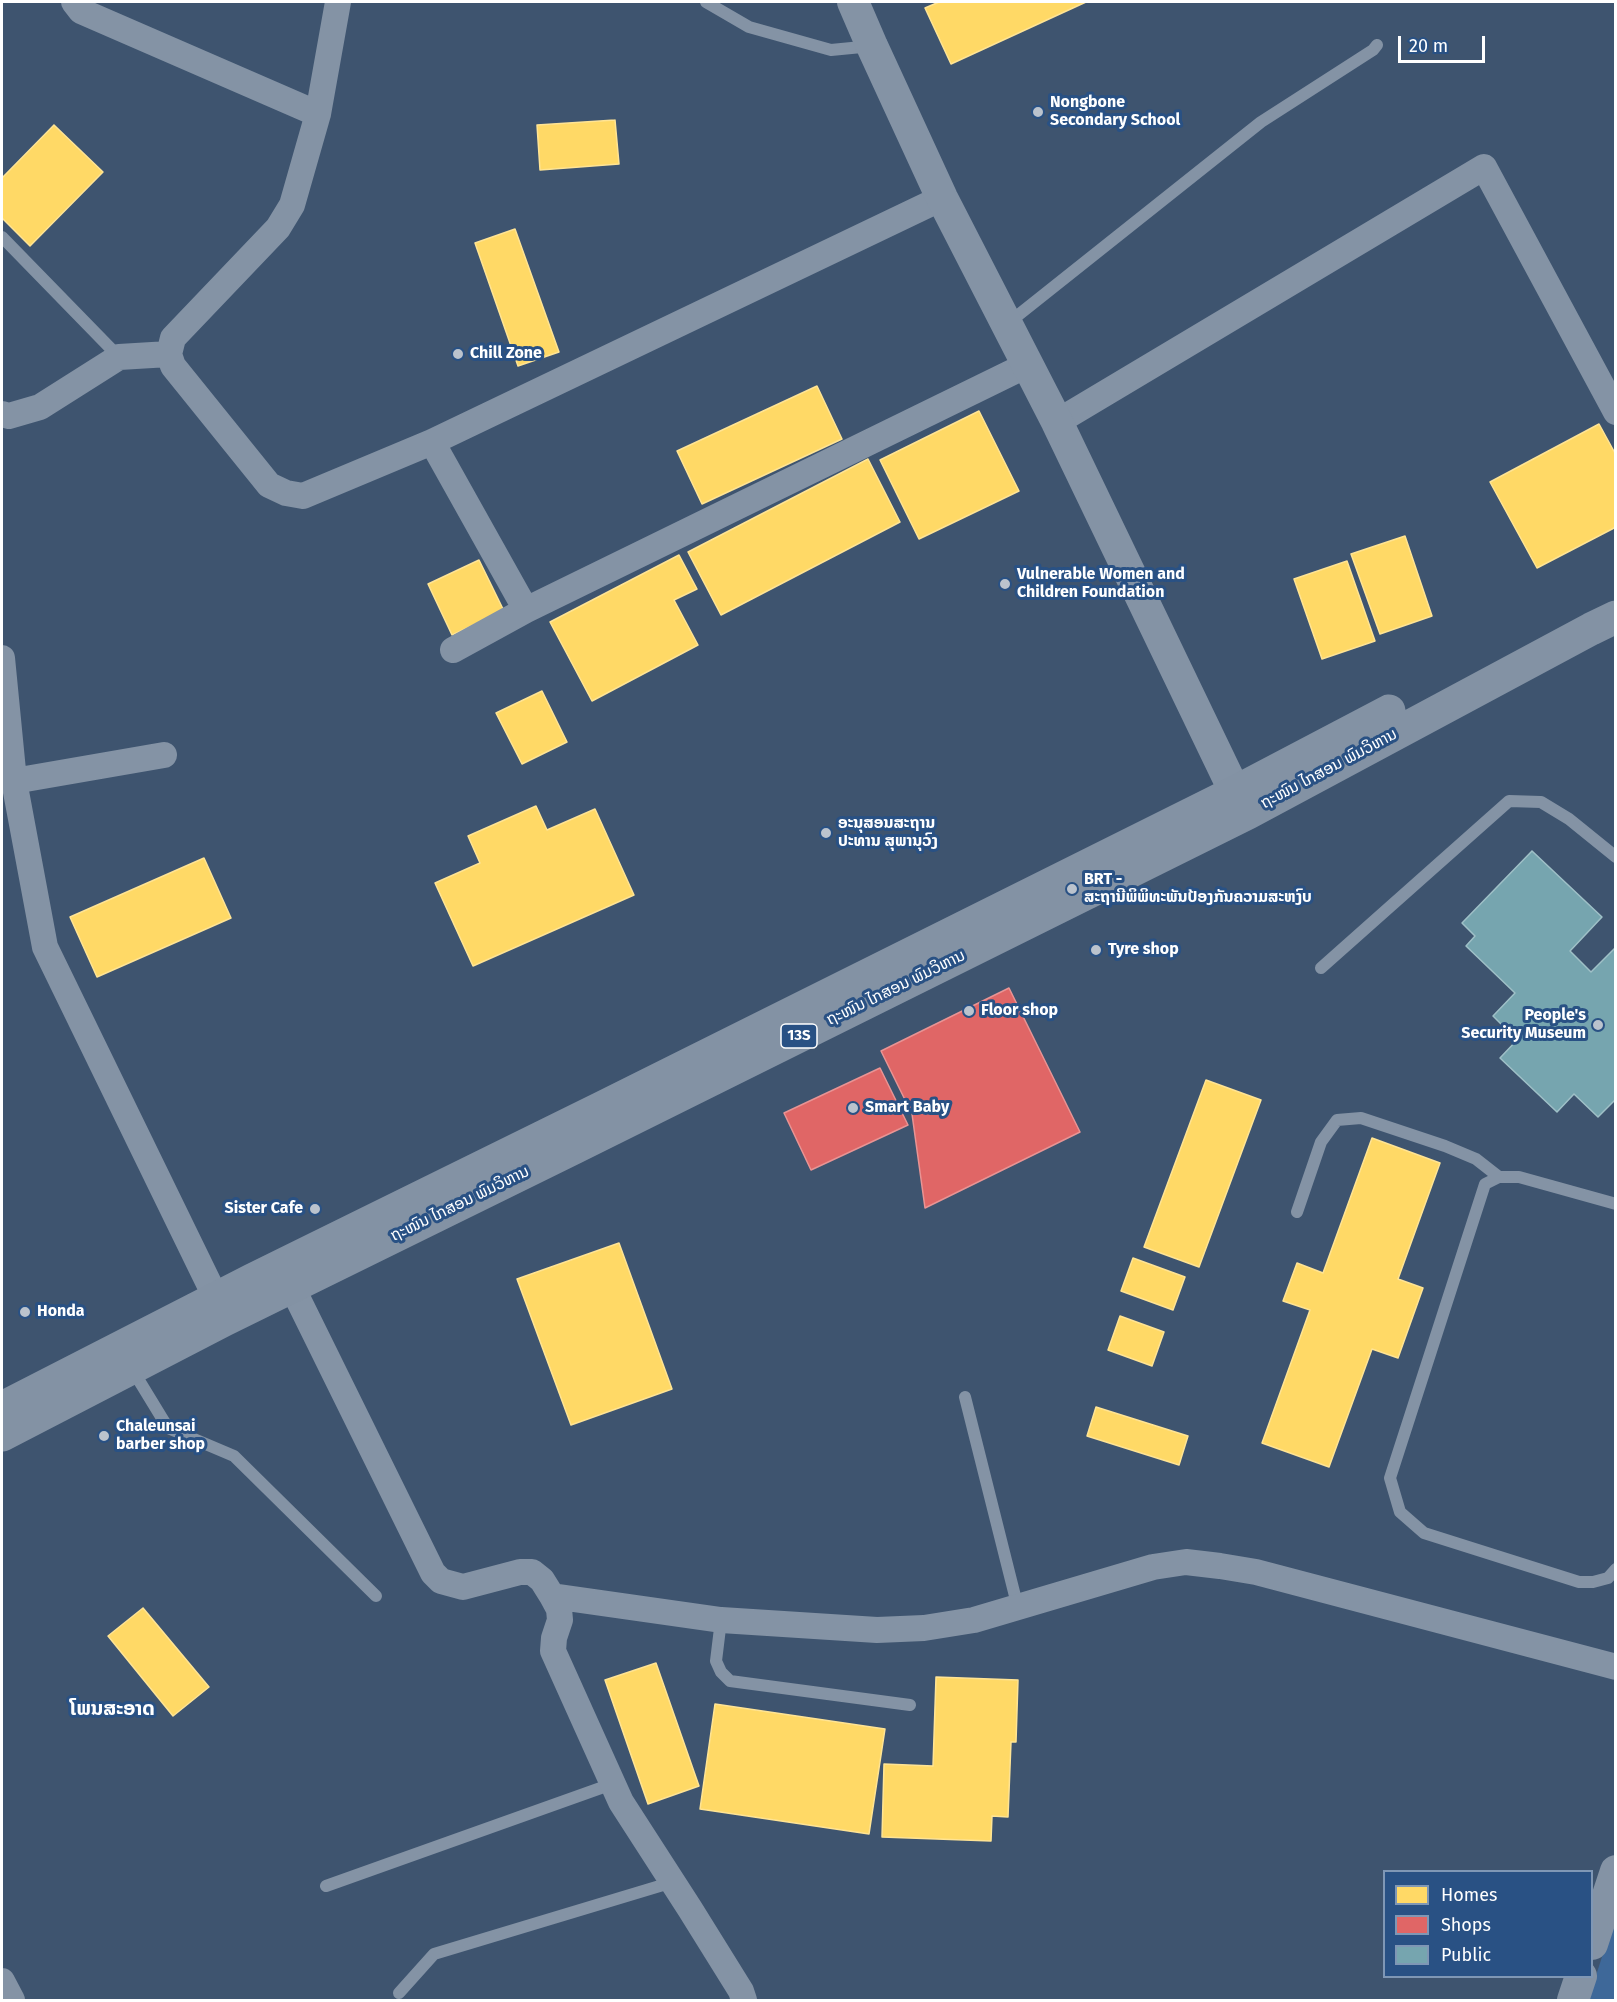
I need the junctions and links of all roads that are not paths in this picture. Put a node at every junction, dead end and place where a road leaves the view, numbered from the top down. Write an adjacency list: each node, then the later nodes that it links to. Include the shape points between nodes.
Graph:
1 (74, 2): 7 (street, via 81,11)
2 (338, 2): 7 (street)
3 (706, 2): 6 (lane, via 749,27 831,50)
4 (854, 2): 6 (street)
5 (1377, 45): 10 (lane, via 1262,122)
6 (872, 46): 8 (street)
7 (318, 114): 11 (street, via 292,205 278,228 173,338)
8 (942, 198): 10 (street); 17 (street)
9 (2, 237): 12 (lane)
10 (1007, 324): 13 (street)
11 (169, 354): 12 (street); 17 (street, via 173,366 269,485 286,493 303,496)
12 (119, 357): 15 (street, via 40,406 9,416)
13 (1027, 365): 16 (street); 18 (street)
14 (1616, 412): 16 (street, via 1484,167)
15 (2, 414)
16 (1057, 422): 24 (street)
17 (432, 442): 18 (street)
18 (526, 610): 20 (street)
19 (1607, 624): 24 (highway, ຖະໜົນ ໄກສອນ ພົມວິຫານ / 13S, via 1513,646); 30 (highway, ຖະໜົນ ໄກສອນ ພົມວິຫານ / 13S, via 1248,813)
20 (453, 650)
21 (2, 657): 23 (street)
22 (164, 755): 23 (street)
23 (14, 781): 31 (street, via 45,946)
24 (1235, 792): 31 (highway, ຖະໜົນ ໄກສອນ ພົມວິຫານ / 13S)
25 (1616, 857): 26 (lane, via 1541,802 1509,801)
26 (1321, 968)
27 (1499, 1177): 28 (lane, via 1519,1178); 29 (lane, via 1476,1159 1445,1146 1361,1118 1337,1120 1321,1142); 36 (lane, via 1485,1185 1406,1422 1390,1478 1396,1501 1400,1512 1424,1533 1579,1582 1608,1578)
28 (1616, 1204)
29 (1297, 1212)
30 (292, 1287): 32 (highway, ຖະໜົນ ໄກສອນ ພົມວິຫານ / 13S); 38 (street, via 433,1573 441,1581 464,1587 532,1572)
31 (216, 1298): 34 (highway, ຖະໜົນ ໄກສອນ ພົມວິຫານ / 13S)
32 (131, 1368): 35 (highway, ຖະໜົນ ໄກສອນ ພົມວິຫານ / 13S); 37 (lane, via 168,1428 234,1455)
33 (965, 1397): 39 (lane)
34 (2, 1408)
35 (2, 1435)
36 (1616, 1569)
37 (376, 1596)
38 (552, 1596): 40 (street); 43 (street, via 560,1620 553,1651)
39 (1018, 1608): 40 (street, via 924,1628 865,1629); 41 (street, via 1153,1567 1198,1563 1256,1572)
40 (721, 1620): 42 (lane, via 716,1661 730,1681)
41 (1616, 1667)
42 (910, 1705)
43 (612, 1784): 45 (street); 46 (lane)
44 (1616, 1871): 47 (street)
45 (673, 1882): 50 (lane, via 434,1954); 52 (street)
46 (327, 1886)
47 (1593, 1941)
48 (1581, 1978): 53 (street)
49 (2, 1981): 51 (street)
50 (399, 1993)
51 (12, 2001)
52 (744, 2001)
53 (1573, 2001)

